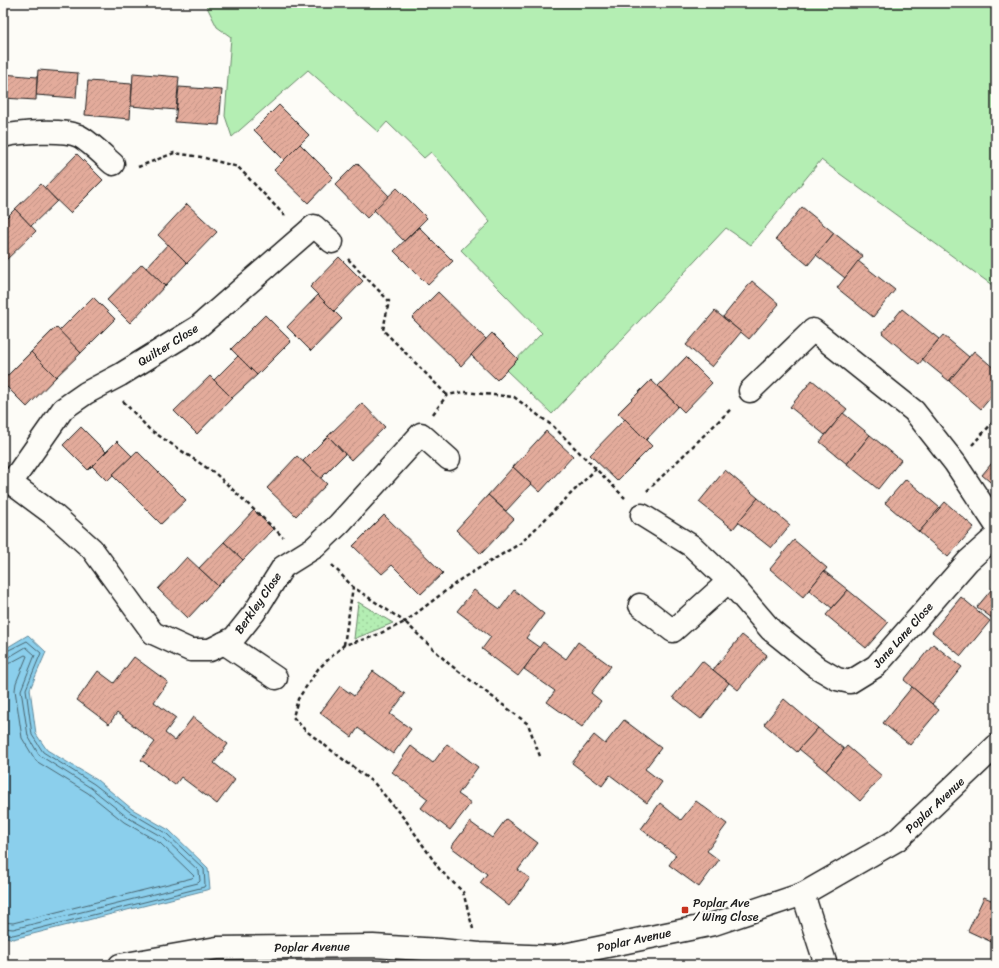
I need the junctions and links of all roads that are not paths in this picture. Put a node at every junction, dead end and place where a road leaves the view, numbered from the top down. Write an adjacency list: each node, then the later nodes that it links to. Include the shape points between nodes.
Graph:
1 (3, 136): 2 (street, via 19,132 79,136)
2 (113, 164)
3 (332, 242): 6 (street, Quilter Close, via 314,226 198,327 63,409)
4 (750, 391): 8 (street, via 813,330 914,411 955,463)
5 (449, 459): 12 (street, Berkley Close, via 422,434 339,524 283,567 246,623 234,638)
6 (7, 481): 12 (street, Berkley Close, via 54,515 92,549 153,633 190,650 210,650)
7 (637, 510): 10 (street, Jane Lane Close, via 692,546)
8 (996, 525)
9 (996, 536): 10 (street, Jane Lane Close, via 968,562 876,666 850,682 836,679 818,668 771,630)
10 (729, 581): 11 (street, via 673,631)
11 (640, 604)
12 (224, 643): 13 (street)
13 (276, 678)
14 (994, 753): 15 (street, Poplar Avenue, via 897,840)
15 (803, 894): 16 (street, Poplar Avenue, via 714,924 554,957 373,946 217,948); 17 (street)
16 (120, 965)
17 (826, 965)

